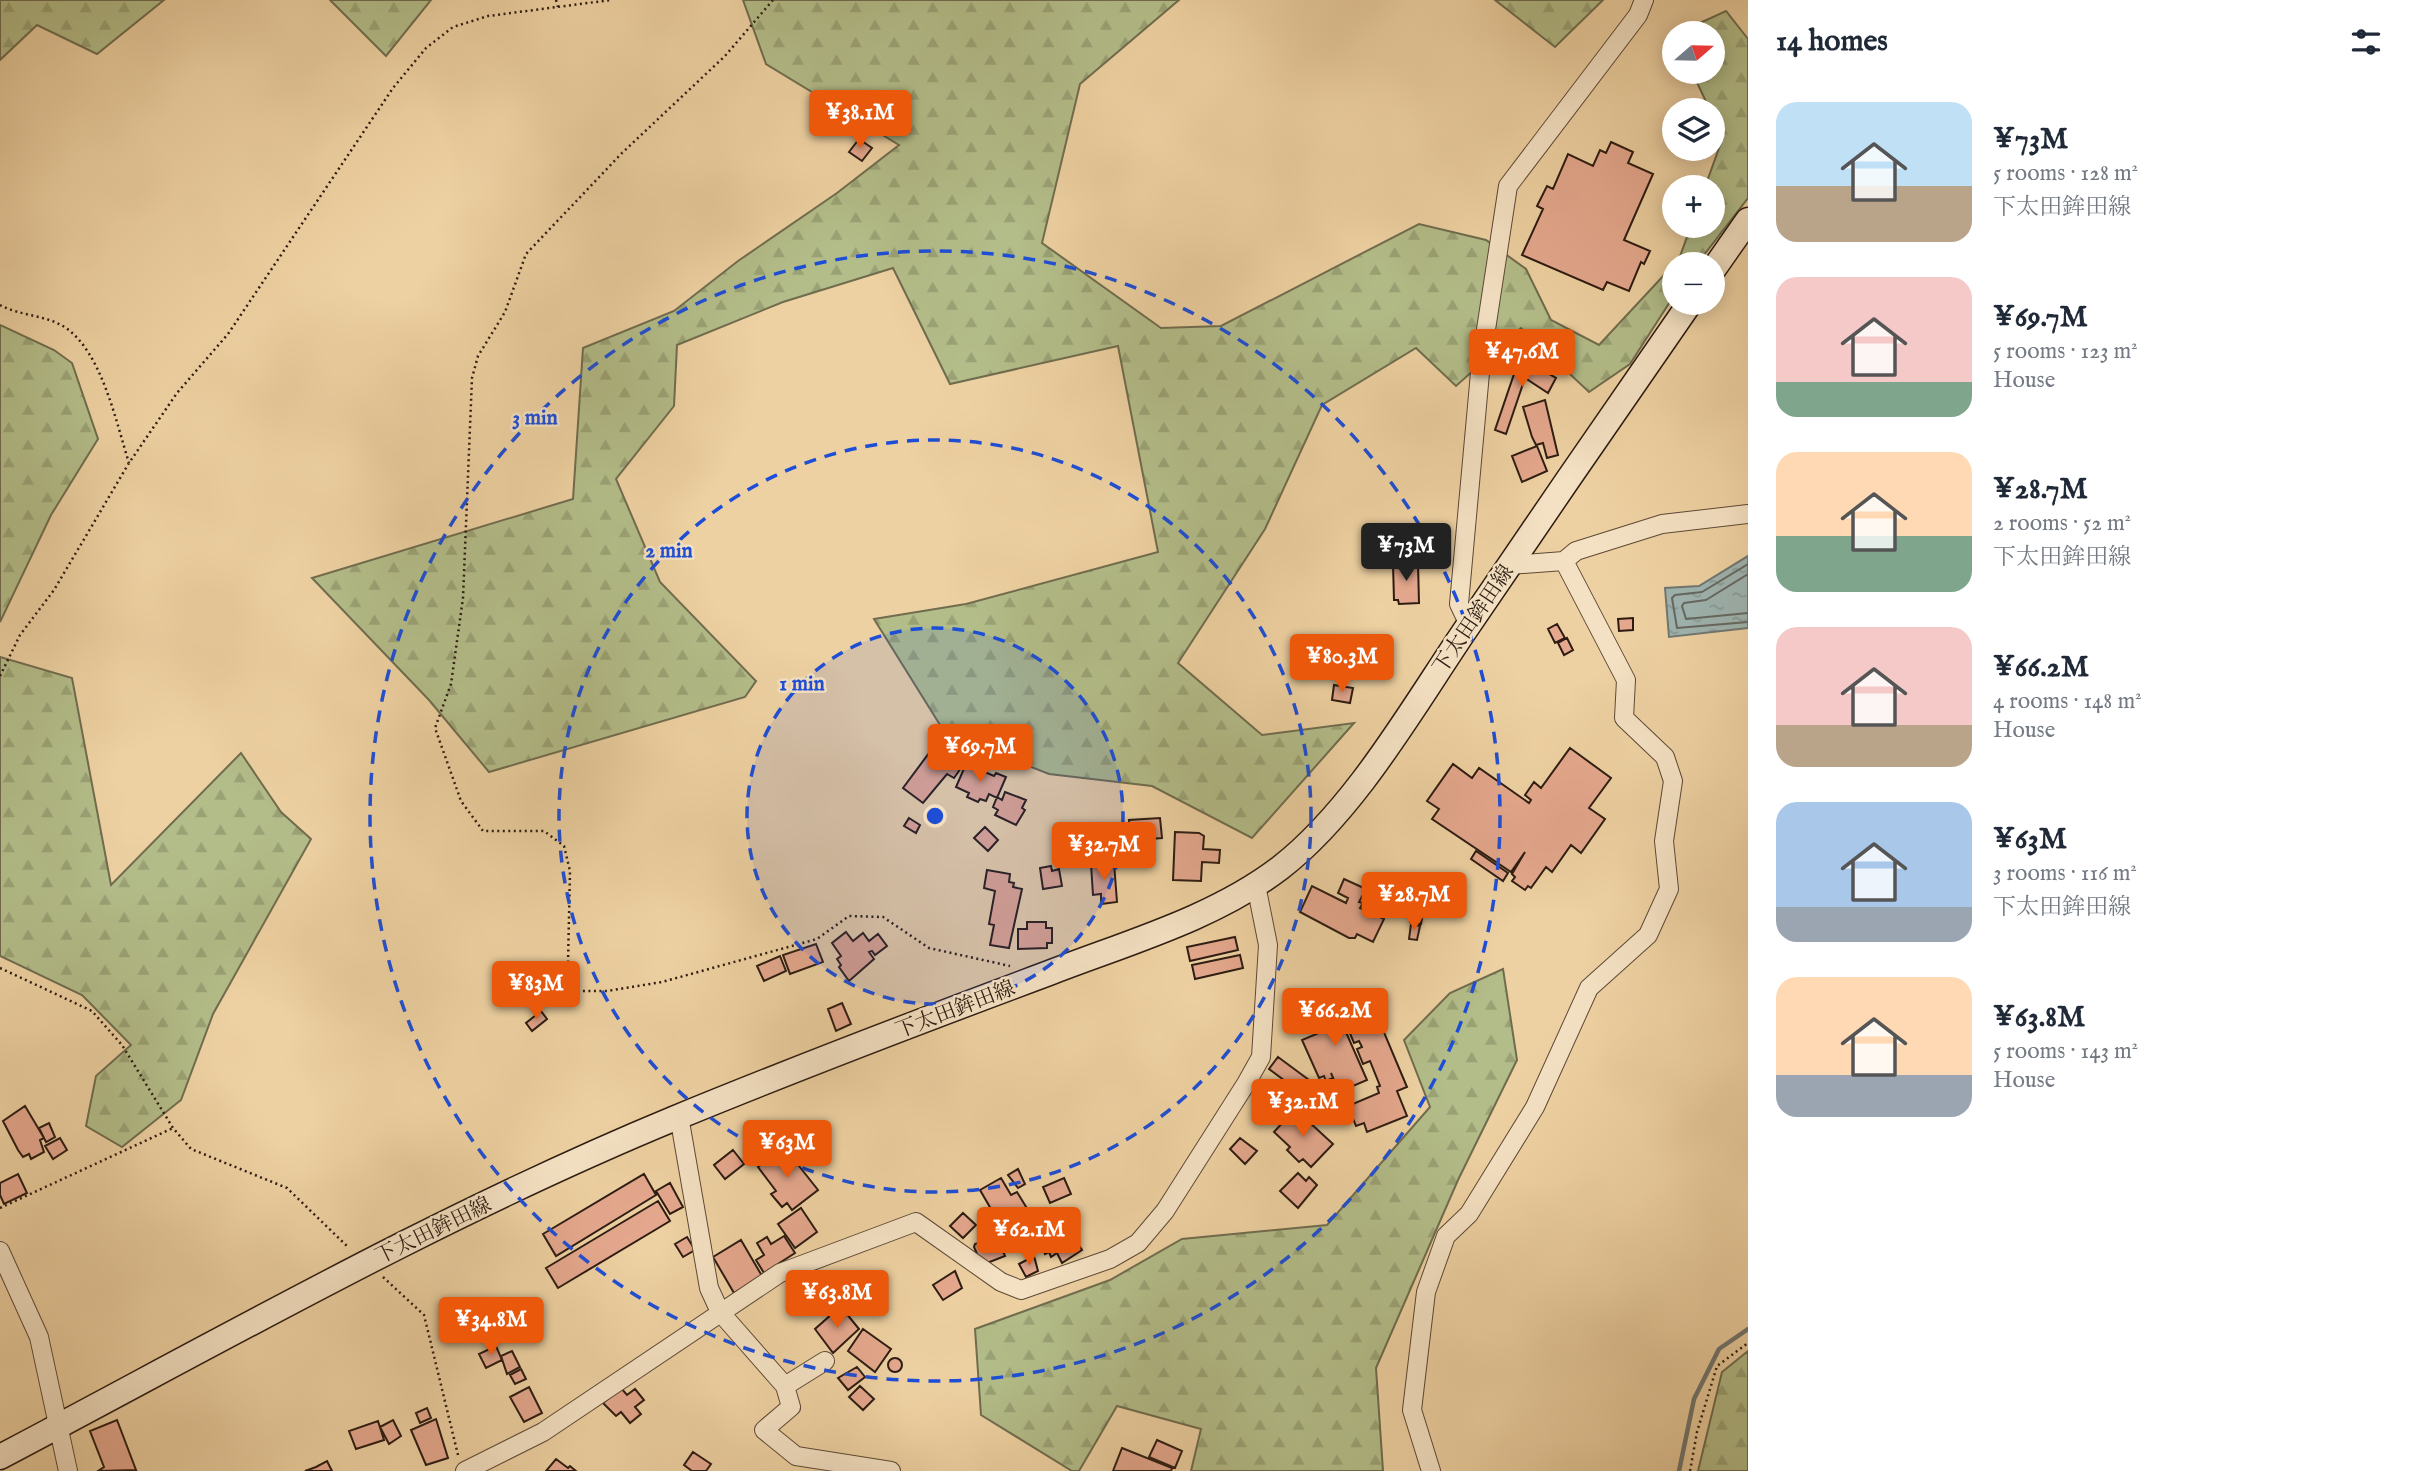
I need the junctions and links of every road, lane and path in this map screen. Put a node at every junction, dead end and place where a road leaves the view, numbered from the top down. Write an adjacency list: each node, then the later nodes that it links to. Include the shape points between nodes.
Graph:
1 (556, 0): 5 (path)
2 (611, 0): 5 (path)
3 (773, 0): 18 (path, via 725,56 622,153 526,254 505,312 478,356 472,378 463,598 450,684 435,728 461,801 483,831 544,831 564,846 570,871 568,963 576,991 662,982 817,939 849,916 883,917 929,948)
4 (1644, 0): 14 (street, via 1638,16 1508,186 1481,362 1459,604)
5 (558, 7): 10 (path, via 488,16 453,27 426,48 393,88 228,334 177,393)
6 (1748, 220): 7 (main road)
7 (1725, 253)
8 (0, 304): 10 (path, via 66,328 86,348 107,392)
9 (1682, 315): 13 (main road, 下太田鉾田線)
10 (129, 463): 15 (path, via 54,590 20,635)
11 (1748, 514): 12 (street, via 1662,524 1576,551)
12 (1564, 561): 13 (street); 33 (street, via 1626,680 1625,718 1665,757 1673,780 1664,841 1669,888 1648,934 1590,989 1535,1107 1469,1214 1447,1236 1426,1292 1412,1410)
13 (1510, 565): 14 (main road, 下太田鉾田線)
14 (1469, 625): 16 (main road, 下太田鉾田線, via 1397,732 1329,821)
15 (0, 676)
16 (1256, 885): 18 (main road, 下太田鉾田線, via 1171,926); 24 (street, via 1268,945 1261,1057 1165,1210 1138,1243 1110,1259 1021,1290 1001,1282 916,1222 780,1273)
17 (0, 968): 20 (path, via 92,1011 122,1045)
18 (1044, 974): 19 (main road, 下太田鉾田線)
19 (679, 1116): 23 (main road, 下太田鉾田線, via 578,1159); 24 (street, via 709,1288)
20 (173, 1128): 21 (path); 23 (path, via 191,1149 286,1188)
21 (0, 1208)
22 (0, 1251): 28 (street, via 39,1338)
23 (365, 1263): 28 (main road, 下太田鉾田線); 30 (path, via 424,1315)
24 (720, 1312): 27 (street); 30 (street, via 543,1432)
25 (1748, 1343): 34 (path, via 1717,1366)
26 (825, 1361): 27 (street)
27 (785, 1386): 32 (street, via 791,1407 764,1430 781,1445 796,1456)
28 (57, 1427): 29 (main road, 下太田鉾田線); 31 (street)
29 (0, 1457)
30 (461, 1465)
31 (68, 1471)
32 (891, 1471)
33 (1431, 1471)
34 (1690, 1471)

